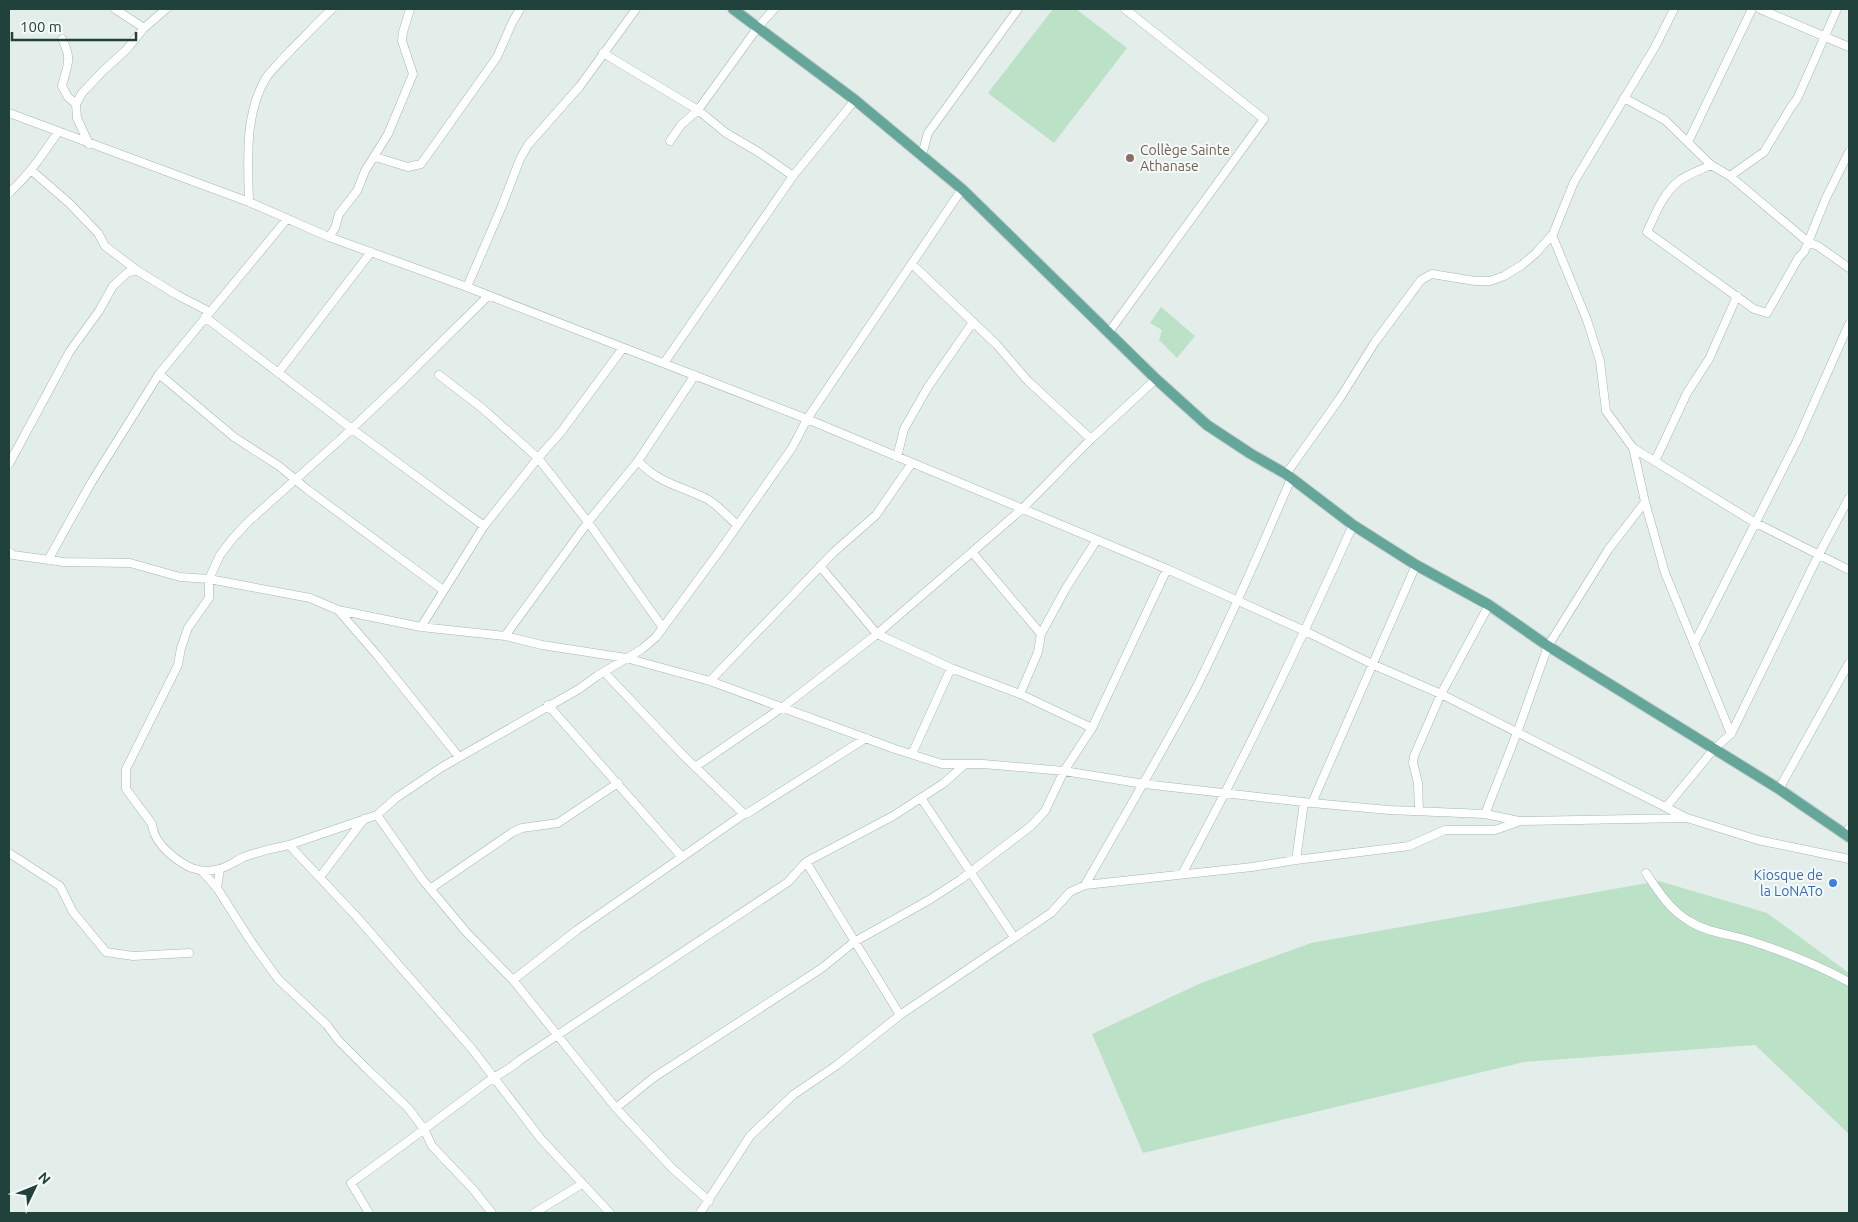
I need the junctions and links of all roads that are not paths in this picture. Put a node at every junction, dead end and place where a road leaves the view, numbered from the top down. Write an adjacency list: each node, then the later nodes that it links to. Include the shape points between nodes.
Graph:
1 (115, 9): 16 (street)
2 (166, 9): 16 (street)
3 (332, 9): 39 (street, via 277,64 259,91 248,151)
4 (410, 9): 32 (street, via 402,42 413,74)
5 (520, 9): 32 (street, via 497,57 421,164 408,167)
6 (636, 9): 20 (street)
7 (733, 9): 15 (main road)
8 (774, 9): 15 (street)
9 (1018, 9): 31 (street, via 928,133)
10 (1125, 9): 54 (street, via 1264,119)
11 (1674, 9): 21 (street)
12 (1752, 9): 28 (street)
13 (1760, 9): 17 (street)
14 (1836, 9): 17 (street)
15 (758, 27): 22 (main road); 24 (street)
16 (144, 28): 23 (street, via 82,93)
17 (1823, 37): 19 (street); 36 (street, via 1797,100 1764,152)
18 (62, 39): 23 (street, via 69,52 69,64 62,86)
19 (1849, 47)
20 (604, 53): 24 (street); 48 (street, via 524,152)
21 (1624, 98): 28 (street, via 1665,120); 41 (street, via 1574,182)
22 (855, 100): 31 (main road); 35 (street)
23 (76, 104): 29 (street, via 77,118)
24 (698, 110): 27 (street); 35 (street, via 726,133)
25 (9, 113): 26 (street)
26 (58, 132): 29 (street); 34 (street)
27 (670, 141)
28 (1688, 142): 33 (street)
29 (88, 144): 39 (street)
30 (1849, 152): 43 (street)
31 (922, 156): 37 (main road)
32 (375, 157): 42 (street, via 357,191 338,214)
33 (1711, 165): 36 (street); 50 (street, via 1672,187 1647,232)
34 (31, 170): 38 (street); 47 (street, via 70,203 106,246)
35 (793, 176): 56 (street)
36 (1730, 176): 43 (street)
37 (962, 189): 45 (street); 54 (main road)
38 (9, 192)
39 (249, 202): 40 (street)
40 (287, 219): 42 (street); 51 (street)
41 (1552, 235): 65 (street, via 1593,337 1600,360 1606,411); 72 (street, via 1522,265 1490,281 1432,274 1421,280 1375,342)
42 (329, 237): 44 (street)
43 (1808, 242): 46 (street); 50 (street, via 1767,313 1754,309)
44 (371, 252): 48 (street); 57 (street)
45 (912, 264): 52 (street); 62 (street)
46 (1849, 268)
47 (138, 271): 51 (street); 71 (street, via 128,272 113,286 70,351)
48 (467, 287): 49 (street)
49 (488, 296): 55 (street); 63 (street)
50 (1737, 296): 69 (street, via 1709,359 1687,393)
51 (207, 315): 57 (street); 58 (street)
52 (973, 322): 64 (street, via 1028,381); 66 (street, via 928,387 904,429)
53 (1849, 324): 78 (street, via 1798,439)
54 (1109, 332): 61 (main road)
55 (623, 348): 56 (street); 67 (street)
56 (664, 363): 60 (street)
57 (278, 373): 63 (street)
58 (159, 374): 73 (street, via 234,437); 86 (street, via 91,482)
59 (438, 375): 67 (street, via 482,408)
60 (695, 375): 62 (street); 68 (street)
61 (1156, 379): 64 (street); 72 (main road, via 1207,425)
62 (807, 419): 66 (street); 79 (street, via 792,448)
63 (352, 429): 73 (street); 81 (street)
64 (1090, 439): 76 (street)
65 (1633, 448): 69 (street); 75 (street)
66 (897, 457): 70 (street)
67 (538, 458): 77 (street); 81 (street)
68 (638, 461): 77 (street); 79 (street, via 650,473 709,500)
69 (1655, 462): 78 (street)
70 (912, 463): 76 (street); 88 (street, via 876,515)
71 (9, 464)
72 (1289, 477): 80 (main road); 93 (street)
73 (296, 479): 91 (street, via 233,538 220,555); 92 (street)
74 (1849, 498): 85 (street)
75 (1645, 502): 102 (street, via 1665,573); 103 (street, via 1608,550)
76 (1022, 509): 82 (street); 84 (street)
77 (588, 522): 97 (street); 101 (street)
78 (1754, 522): 85 (street); 102 (street)
79 (737, 525): 97 (street)
80 (1353, 525): 87 (main road); 98 (street)
81 (484, 526): 92 (street)
82 (1096, 541): 89 (street); 100 (street)
83 (9, 552): 86 (street)
84 (972, 552): 99 (street); 100 (street)
85 (1819, 554): 90 (street); 116 (street)
86 (48, 560): 91 (street, via 130,563 180,577)
87 (1416, 565): 94 (main road); 106 (street)
88 (820, 566): 99 (street); 109 (street)
89 (1167, 569): 93 (street); 114 (street)
90 (1849, 570)
91 (209, 579): 95 (street, via 310,598); 146 (street, via 209,598 188,628 178,665 126,768 126,789 152,824 152,831 164,848 181,864)
92 (443, 590): 96 (street)
93 (1238, 601): 98 (street); 125 (street)
94 (1489, 605): 103 (main road); 111 (street)
95 (338, 610): 96 (street); 120 (street)
96 (420, 627): 101 (street)
97 (663, 628): 104 (street, via 642,649)
98 (1305, 631): 106 (street); 127 (street)
99 (876, 634): 107 (street); 113 (street)
100 (1041, 634): 110 (street, via 1038,652)
101 (505, 636): 104 (street)
102 (1694, 644): 116 (street)
103 (1548, 646): 115 (street); 118 (main road)
104 (626, 658): 108 (street); 109 (street)
105 (1849, 663): 126 (street)
106 (1374, 666): 111 (street); 129 (street)
107 (952, 668): 110 (street); 119 (street)
108 (604, 672): 112 (street); 122 (street)
109 (710, 681): 113 (street)
110 (1020, 694): 114 (street)
111 (1441, 694): 115 (street); 131 (street, via 1414,756)
112 (548, 705): 120 (street); 124 (street)
113 (783, 707): 117 (street); 122 (street)
114 (1092, 728): 123 (street)
115 (1518, 733): 130 (street); 133 (street)
116 (1731, 734): 118 (street)
117 (866, 738): 119 (street); 132 (street)
118 (1714, 750): 126 (main road); 130 (street)
119 (912, 754): 121 (street, via 942,764)
120 (459, 757): 134 (street, via 396,798)
121 (964, 766): 123 (street, via 983,764); 128 (street)
122 (695, 767): 132 (street)
123 (1064, 771): 125 (street); 147 (street, via 1045,811 1031,826)
124 (618, 783): 141 (street); 153 (street, via 558,823 513,832)
125 (1144, 784): 127 (street); 151 (street)
126 (1779, 790): 138 (main road)
127 (1226, 793): 129 (street); 149 (street)
128 (921, 798): 144 (street); 147 (street)
129 (1308, 803): 131 (street); 143 (street)
130 (1667, 806): 136 (street)
131 (1420, 811): 133 (street)
132 (744, 814): 141 (street)
133 (1485, 814): 137 (street)
134 (377, 815): 135 (street); 153 (street)
135 (365, 818): 139 (street); 150 (street)
136 (1687, 818): 137 (street); 142 (street, via 1758,840)
137 (1519, 821): 143 (street, via 1495,830 1446,830 1409,846)
138 (1848, 833)
139 (289, 845): 145 (street, via 242,858); 150 (street)
140 (9, 853): 156 (street, via 60,886 73,912 106,952 133,956)
141 (682, 856): 157 (street, via 562,940)
142 (1849, 859)
143 (1296, 860): 149 (street)
144 (806, 862): 155 (street); 160 (street, via 788,882)
145 (220, 869): 146 (street); 152 (street)
146 (202, 872): 152 (street)
147 (971, 872): 154 (street); 155 (street)
148 (1646, 873): 158 (street, via 1666,902 1689,921 1820,966)
149 (1182, 874): 151 (street)
150 (320, 878): 161 (street, via 472,1049)
151 (1085, 885): 154 (street, via 1070,892 1050,913)
152 (217, 888): 163 (street, via 278,979 408,1108)
153 (430, 889): 157 (street)
154 (1014, 937): 159 (street)
155 (854, 942): 159 (street); 162 (street, via 822,968 653,1078)
156 (189, 953)
157 (512, 980): 160 (street)
158 (1849, 982)
159 (900, 1015): 165 (street, via 793,1095 763,1123 750,1136)
160 (558, 1034): 161 (street); 162 (street)
161 (493, 1078): 163 (street); 164 (street)
162 (616, 1108): 165 (street, via 672,1168)
163 (424, 1129): 166 (street, via 351,1183); 167 (street, via 432,1146)
164 (582, 1184): 168 (street); 169 (street)
165 (708, 1200): 170 (street)
166 (369, 1213)
167 (492, 1213)
168 (534, 1213)
169 (610, 1213)
170 (700, 1213)

